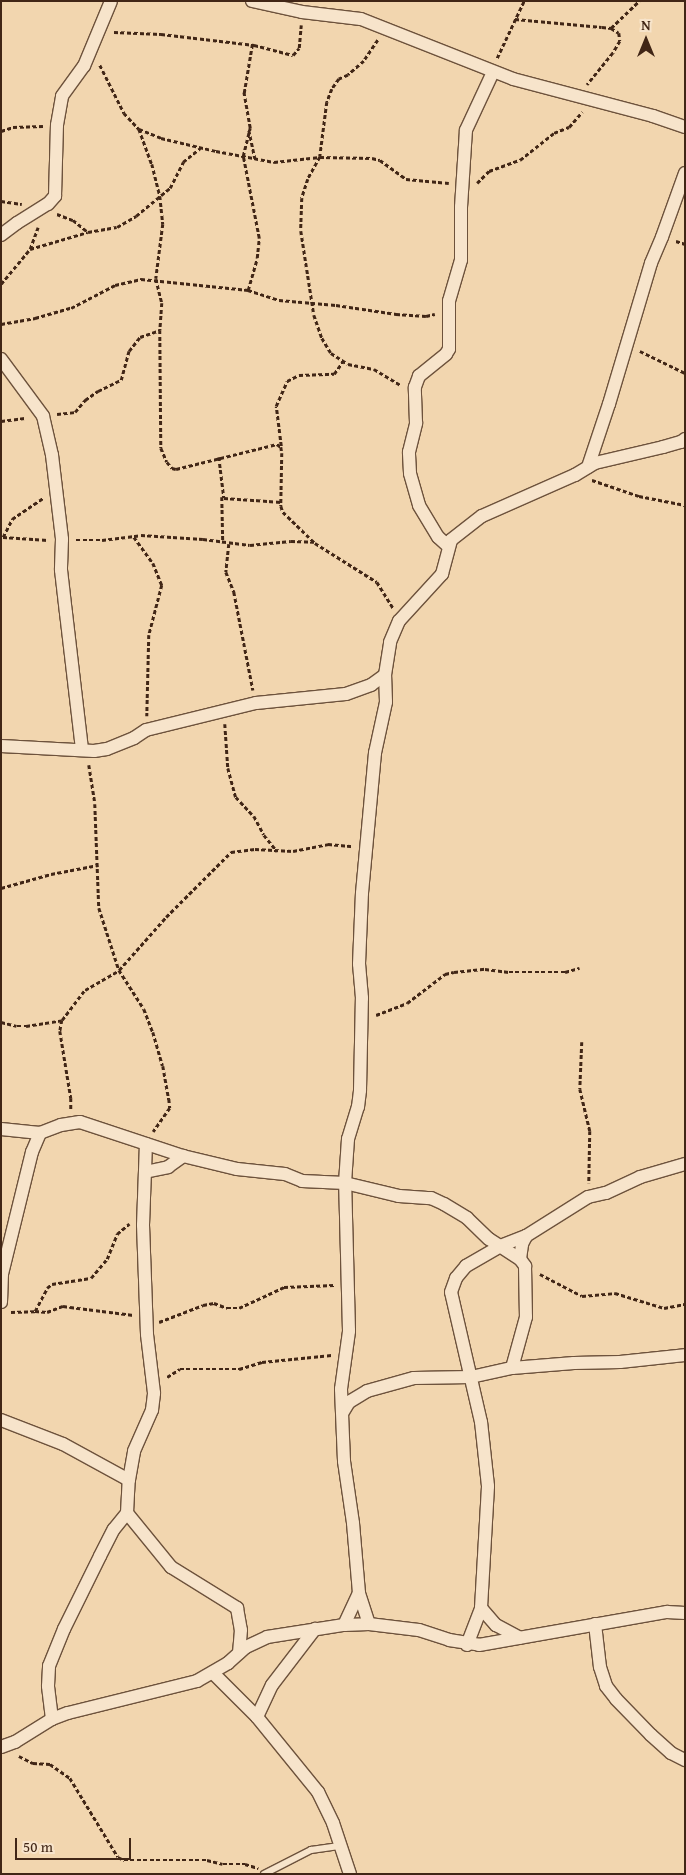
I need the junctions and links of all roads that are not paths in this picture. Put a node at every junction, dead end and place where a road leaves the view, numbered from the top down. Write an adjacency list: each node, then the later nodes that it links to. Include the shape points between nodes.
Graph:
1 (111, 1): 6 (street, via 84,66 65,90 58,125 55,196)
2 (252, 1): 3 (street, via 302,12 361,19)
3 (493, 72): 4 (street); 10 (street, via 466,130 468,185 460,207 461,260 448,311 450,336 447,352 425,370 415,386 417,417 409,452 410,473 419,505 438,537)
4 (685, 127)
5 (685, 174): 9 (street, via 650,263)
6 (1, 235)
7 (1, 359): 13 (street, via 43,416 52,455 62,539 61,570)
8 (685, 439): 9 (street)
9 (588, 467): 10 (street, via 482,516 457,534)
10 (448, 546): 11 (street, via 438,579 399,621 390,642)
11 (385, 675): 13 (street, via 371,685 346,694 256,703 146,730 107,749); 20 (street, via 386,702 375,753 359,964 362,1018 359,1098 348,1139)
12 (1, 746): 13 (street)
13 (82, 750)
14 (1, 1129): 15 (street)
15 (40, 1133): 16 (street, via 80,1122); 24 (street, via 32,1152 2,1274)
16 (146, 1144): 17 (street); 19 (street)
17 (183, 1156): 19 (street, via 168,1167); 20 (street, via 237,1169 285,1174 302,1181)
18 (685, 1164): 21 (street, via 588,1197)
19 (145, 1172): 30 (street, via 147,1322 154,1389 152,1410 134,1451)
20 (345, 1183): 22 (street, via 399,1196 431,1198 468,1218); 28 (street, via 349,1331 341,1389)
21 (526, 1236): 22 (street); 23 (street, via 522,1244)
22 (500, 1246): 23 (street); 27 (street, via 466,1266 456,1278 451,1292)
23 (523, 1262): 26 (street, via 526,1318)
24 (1, 1302)
25 (685, 1355): 26 (street)
26 (512, 1368): 27 (street)
27 (471, 1376): 28 (street, via 435,1376 367,1391 349,1402); 33 (street, via 481,1422 488,1486)
28 (343, 1412): 32 (street, via 344,1461)
29 (1, 1420): 30 (street, via 63,1444)
30 (129, 1480): 31 (street)
31 (127, 1513): 41 (street, via 171,1567 237,1608 241,1630); 44 (street, via 114,1529 55,1648 49,1666 48,1686)
32 (359, 1593): 35 (street); 37 (street)
33 (481, 1608): 39 (street, via 496,1625); 40 (street)
34 (685, 1613): 36 (street, via 667,1612)
35 (369, 1624): 37 (street); 40 (street, via 419,1630)
36 (595, 1624): 39 (street); 46 (street, via 600,1667 606,1686 651,1735)
37 (344, 1625): 38 (street)
38 (316, 1629): 41 (street, via 267,1637); 43 (street, via 272,1685)
39 (520, 1638): 40 (street)
40 (468, 1645)
41 (239, 1653): 42 (street)
42 (213, 1673): 43 (street); 44 (street, via 173,1688)
43 (257, 1717): 47 (street, via 318,1792)
44 (52, 1719): 45 (street)
45 (2, 1747)
46 (685, 1760)
47 (341, 1846): 48 (lane, via 311,1850); 49 (street)
48 (265, 1873)
49 (350, 1874)

